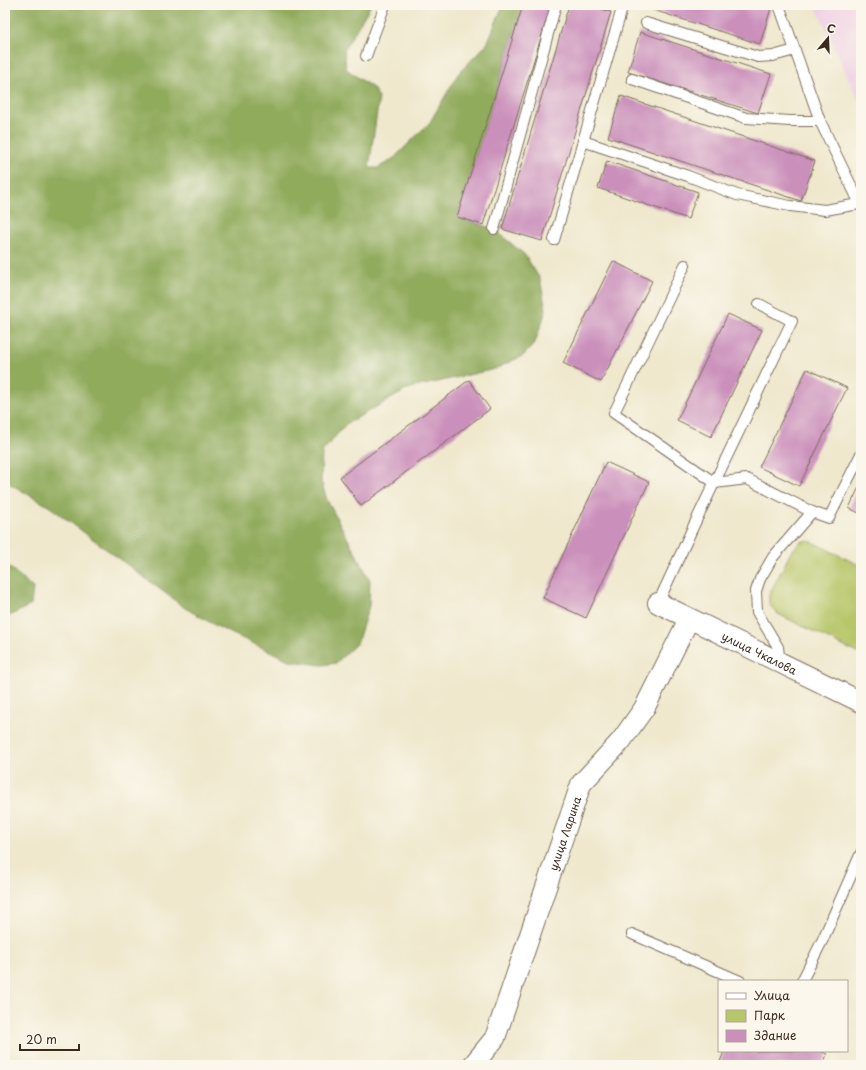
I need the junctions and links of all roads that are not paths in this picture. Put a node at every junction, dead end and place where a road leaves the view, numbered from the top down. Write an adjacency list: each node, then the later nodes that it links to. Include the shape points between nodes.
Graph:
1 (385, 5): 7 (lane)
2 (556, 5): 12 (lane)
3 (621, 5): 10 (lane)
4 (779, 5): 6 (lane)
5 (646, 23): 6 (lane, via 758,57)
6 (795, 50): 9 (lane)
7 (366, 56)
8 (632, 79): 9 (lane, via 746,118)
9 (820, 120): 11 (lane)
10 (583, 141): 11 (lane, via 737,195 824,210); 13 (lane)
11 (860, 205)
12 (494, 229)
13 (554, 240)
14 (685, 265): 17 (lane, via 614,412)
15 (760, 304): 17 (lane, via 792,321)
16 (861, 454): 18 (lane, via 829,518)
17 (715, 483): 18 (lane, via 747,480); 19 (lane)
18 (812, 512): 21 (lane, via 773,557 760,579 756,592 757,612 778,647)
19 (658, 603): 20 (street, улица Чкалова)
20 (689, 619): 21 (street, улица Чкалова); 27 (street, улица Ларина, via 645,707 621,741 581,784 495,1038)
21 (780, 663): 22 (street, улица Чкалова)
22 (861, 702)
23 (861, 853): 26 (lane)
24 (632, 934): 25 (lane)
25 (738, 980)
26 (802, 980)
27 (473, 1065)

